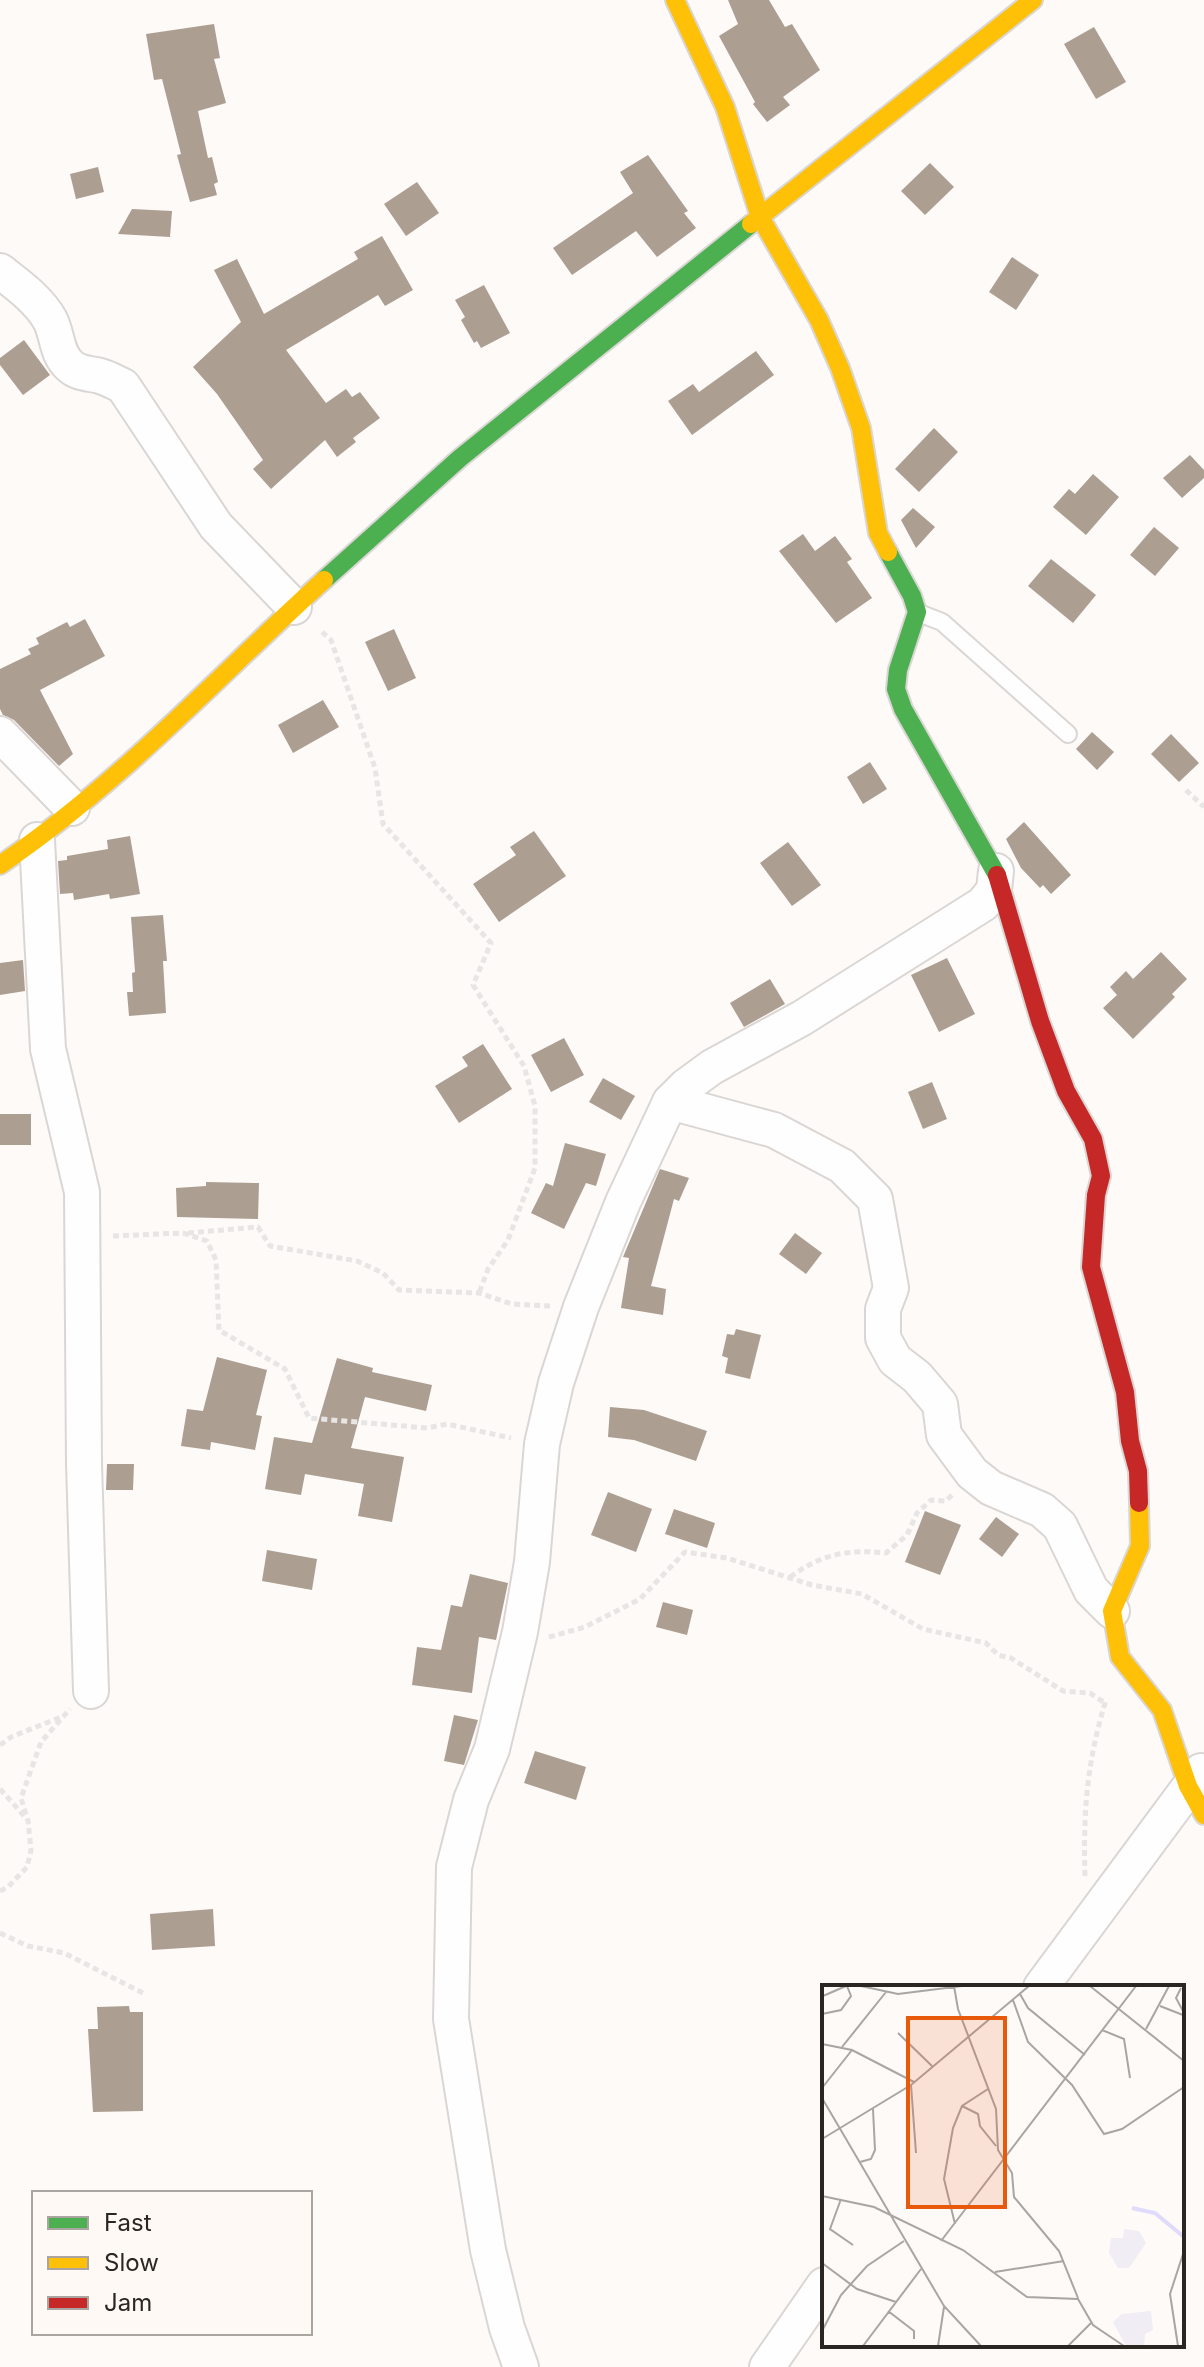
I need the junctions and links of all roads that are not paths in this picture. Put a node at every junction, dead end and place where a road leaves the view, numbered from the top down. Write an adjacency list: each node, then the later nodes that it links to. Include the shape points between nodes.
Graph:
1 (675, 0): 3 (street, via 725,107)
2 (1033, 0): 3 (street)
3 (760, 217): 5 (street, via 460,458); 6 (street, via 840,368 861,428 878,533)
4 (0, 271): 5 (street, via 48,316 68,365 123,386 216,526)
5 (294, 607): 9 (street, via 194,705)
6 (917, 612): 8 (lane, via 942,622); 12 (street, via 896,689)
7 (0, 734): 9 (street)
8 (1068, 734)
9 (72, 808): 10 (street)
10 (37, 840): 11 (street); 15 (street, via 48,1049 82,1192)
11 (0, 865)
12 (996, 871): 13 (street, via 994,890 983,904 802,1018 712,1067); 14 (street, via 1040,1021 1066,1091 1093,1139 1101,1176 1091,1267 1125,1392 1140,1515 1140,1546)
13 (670, 1102): 14 (street, via 774,1130 842,1166 875,1199 891,1288 883,1309 883,1338 895,1360 940,1404 944,1435 972,1473 991,1488 1042,1510 1060,1526 1091,1590); 19 (street, via 623,1202 556,1383 542,1444 520,1632 492,1749 471,1800 454,1867 451,2019 488,2250)
14 (1112, 1611): 16 (street, via 1120,1657 1162,1710)
15 (91, 1691)
16 (1199, 1790): 17 (street)
17 (1043, 1985)
18 (822, 2288): 20 (street)
19 (521, 2367)
20 (767, 2367)

